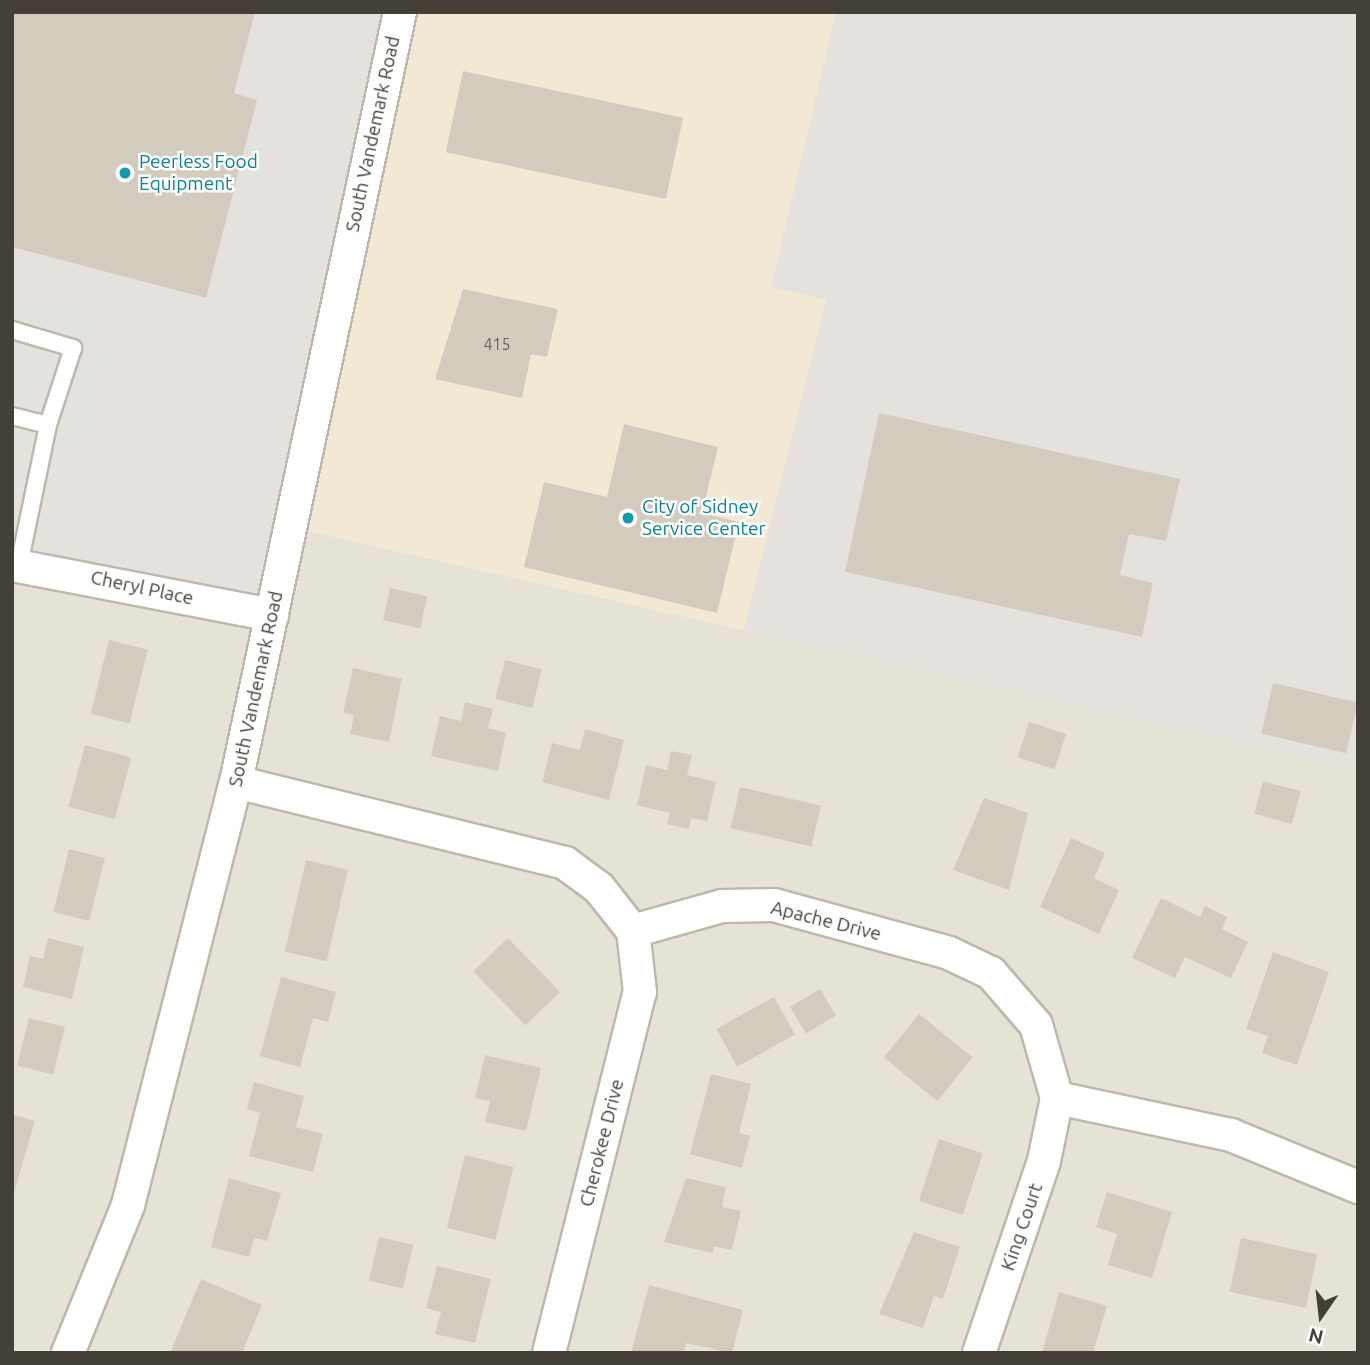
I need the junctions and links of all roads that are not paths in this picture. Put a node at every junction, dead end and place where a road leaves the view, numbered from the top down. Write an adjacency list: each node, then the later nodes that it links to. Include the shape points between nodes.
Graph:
1 (400, 12): 6 (street, South Vandemark Road)
2 (12, 330): 4 (lane, via 73,348)
3 (12, 416): 4 (lane)
4 (48, 425): 5 (lane)
5 (16, 565): 6 (street, Cheryl Place)
6 (272, 615): 7 (street, South Vandemark Road)
7 (236, 782): 8 (street, via 565,863 599,888); 11 (street, South Vandemark Road, via 128,1205)
8 (633, 931): 9 (street, Apache Drive, via 722,906 774,905 949,953 991,973 1036,1025); 12 (street, Cherokee Drive, via 640,992)
9 (1057, 1098): 10 (street, via 1231,1135); 13 (street, King Court, via 1044,1161)
10 (1358, 1187)
11 (68, 1353)
12 (549, 1353)
13 (979, 1353)

